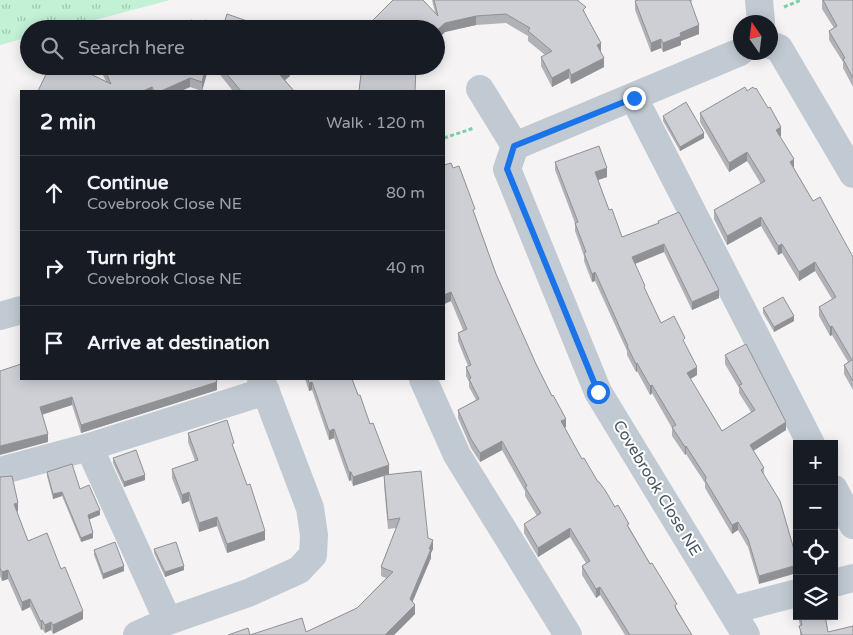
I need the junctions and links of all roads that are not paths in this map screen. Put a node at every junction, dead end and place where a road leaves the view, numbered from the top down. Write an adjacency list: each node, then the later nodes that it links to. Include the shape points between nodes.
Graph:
1 (759, 0): 2 (street)
2 (760, 15)
3 (778, 48): 8 (street)
4 (733, 55): 6 (street)
5 (480, 88): 7 (street)
6 (634, 98): 7 (street); 13 (street)
7 (514, 146): 21 (street, Covebrook Close NE, via 507,169 598,392)
8 (853, 174)
9 (20, 310): 10 (street)
10 (0, 316)
11 (423, 380): 24 (street, via 457,455)
12 (263, 385): 14 (street); 22 (street, via 310,508 313,555 299,570 248,593)
13 (809, 440)
14 (89, 447): 15 (street); 22 (street)
15 (0, 471)
16 (838, 497): 17 (street)
17 (853, 525)
18 (853, 578): 19 (street)
19 (838, 582)
20 (793, 594): 21 (street)
21 (732, 610): 25 (street, Covebrook Close NE)
22 (168, 621): 23 (street)
23 (137, 635)
24 (568, 635)
25 (746, 635)

